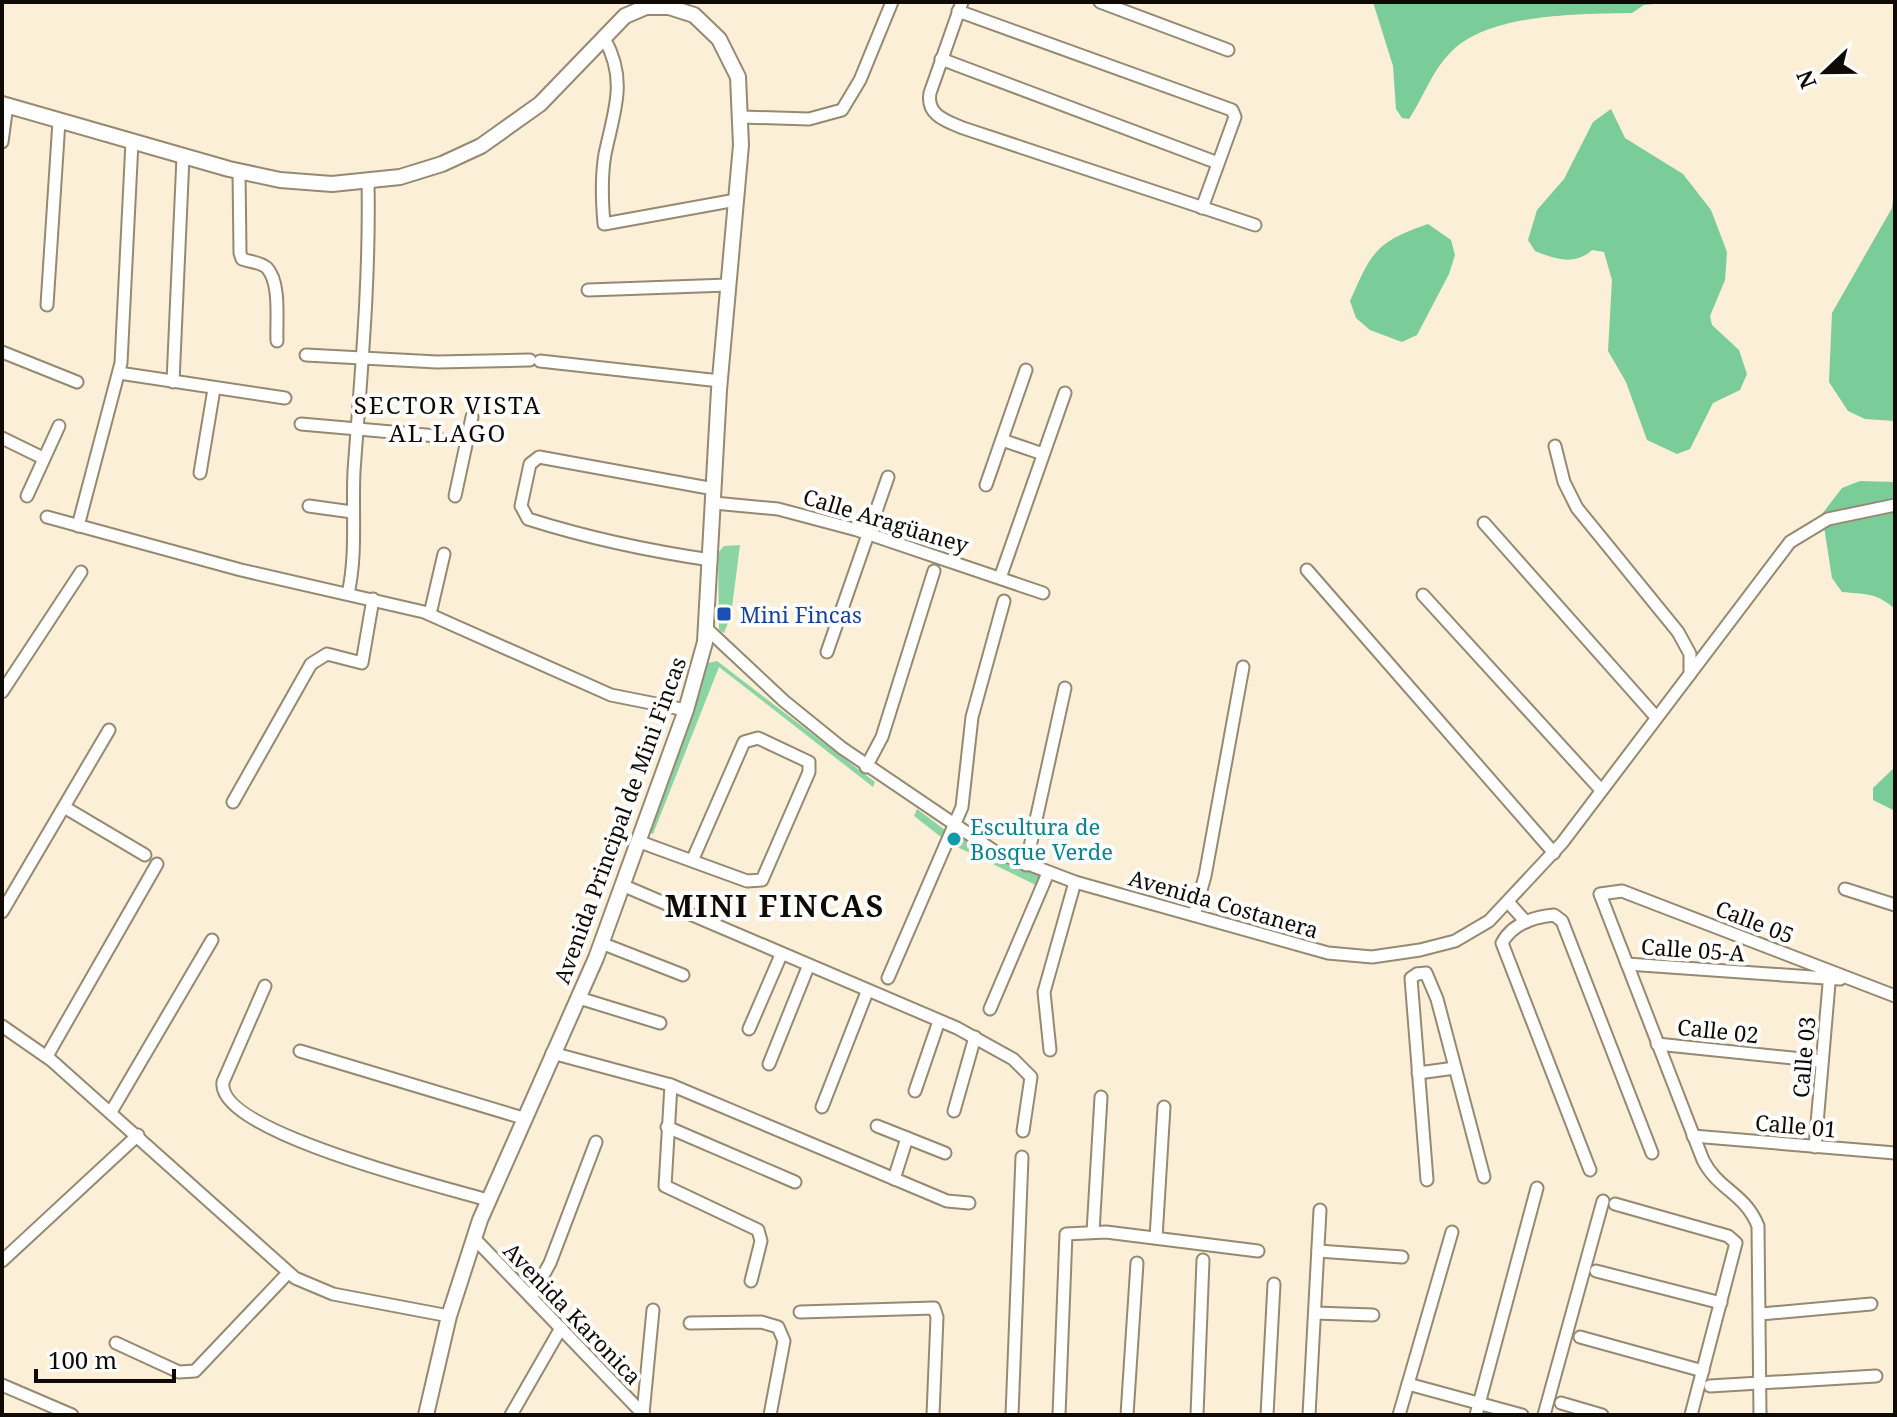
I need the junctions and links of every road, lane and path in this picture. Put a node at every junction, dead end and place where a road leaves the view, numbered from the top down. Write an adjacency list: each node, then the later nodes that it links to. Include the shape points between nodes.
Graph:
1 (638, 2): 7 (street)
2 (683, 2): 6 (street)
3 (892, 2): 12 (street, via 842,110 809,119)
4 (1100, 2): 9 (street)
5 (960, 6): 10 (street); 17 (street, via 1232,110 1235,117)
6 (694, 15): 7 (street, via 654,6); 12 (street, Avenida Principal de Mini Fincas, via 731,58)
7 (625, 16): 8 (street)
8 (604, 38): 19 (street, via 540,104 494,138 428,169); 20 (street, via 620,82 605,156 604,224)
9 (1228, 50)
10 (941, 59): 17 (street); 21 (street, via 929,104 948,122)
11 (5, 104): 13 (street); 14 (street)
12 (742, 117): 20 (street, Avenida Principal de Mini Fincas)
13 (59, 121): 15 (street); 25 (street)
14 (2, 142)
15 (132, 142): 16 (street); 31 (street)
16 (183, 157): 18 (street); 34 (street)
17 (1218, 163): 21 (street)
18 (239, 172): 19 (street, via 305,183); 26 (street, via 240,253 246,261 265,266 273,280)
19 (368, 182): 29 (street)
20 (736, 200): 23 (street, Avenida Principal de Mini Fincas)
21 (1202, 208): 22 (street)
22 (1255, 225)
23 (728, 285): 24 (street); 32 (street, Avenida Principal de Mini Fincas)
24 (588, 290)
25 (47, 305)
26 (277, 341)
27 (2, 352): 33 (street)
28 (306, 355): 29 (street)
29 (365, 358): 32 (street, via 535,361); 41 (street)
30 (1026, 370): 44 (street)
31 (119, 373): 34 (street); 59 (street)
32 (720, 381): 53 (street, Avenida Principal de Mini Fincas)
33 (77, 382)
34 (173, 382): 35 (street)
35 (214, 389): 37 (street); 48 (street)
36 (1065, 393): 46 (street)
37 (285, 398)
38 (472, 417): 52 (street)
39 (301, 424): 41 (street)
40 (59, 426): 47 (street)
41 (358, 429): 42 (street); 56 (street)
42 (437, 436)
43 (2, 438): 47 (street)
44 (1002, 440): 46 (street); 50 (street)
45 (1555, 446): 76 (street, via 1570,497 1678,632 1690,654)
46 (1043, 454): 66 (street)
47 (43, 458): 51 (street)
48 (200, 473)
49 (888, 477): 60 (street)
50 (986, 485)
51 (27, 496)
52 (455, 496)
53 (714, 496): 60 (street, Calle Aragüaney); 62 (street, Avenida Principal de Mini Fincas); 62 (street, Calle Aragüaney, via 539,457 530,464 521,506 528,519 553,527)
54 (1895, 505): 76 (street, Avenida Costanera, via 1828,519 1790,542)
55 (309, 506): 56 (street)
56 (352, 512): 68 (street, via 354,566)
57 (47, 517): 59 (street)
58 (1484, 523): 80 (street)
59 (78, 526): 68 (street)
60 (867, 533): 66 (street, Calle Aragüaney); 74 (street)
61 (444, 554): 72 (street)
62 (711, 560): 73 (street, Avenida Principal de Mini Fincas)
63 (1307, 570): 88 (street)
64 (934, 571): 82 (street, via 882,737)
65 (81, 572): 78 (street)
66 (1000, 578): 67 (street, Calle Aragüaney)
67 (1043, 593)
68 (348, 594): 70 (street)
69 (1423, 595): 83 (street)
70 (373, 599): 72 (street); 84 (street, via 362,663 327,654 311,664)
71 (1004, 601): 86 (street, via 972,717 964,797)
72 (430, 614): 79 (street, via 611,695)
73 (707, 629): 79 (street, Avenida Principal de Mini Fincas); 82 (street, Avenida Costanera)
74 (827, 652)
75 (1243, 667): 100 (street)
76 (1690, 674): 80 (street, Avenida Costanera)
77 (1065, 688): 92 (street)
78 (2, 692)
79 (686, 710): 87 (street, Avenida Principal de Mini Fincas)
80 (1656, 717): 83 (street, Avenida Costanera)
81 (109, 730): 85 (street)
82 (866, 767): 86 (street, Avenida Costanera)
83 (1601, 790): 88 (street, Avenida Costanera)
84 (233, 802)
85 (64, 807): 89 (street); 99 (street)
86 (952, 826): 92 (street, Avenida Costanera); 111 (street)
87 (638, 841): 90 (street); 95 (street, Avenida Principal de Mini Fincas)
88 (1554, 853): 97 (street, Avenida Costanera)
89 (145, 855)
90 (692, 861): 90 (street, via 747,881 762,880 809,762 758,738 744,742)
91 (157, 864): 126 (street)
92 (1026, 865): 93 (street, Avenida Costanera)
93 (1048, 873): 94 (street, Avenida Costanera); 116 (street)
94 (1075, 882): 100 (street, Avenida Costanera); 123 (street, via 1044,992)
95 (622, 885): 103 (street, Avenida Principal de Mini Fincas); 105 (street)
96 (1845, 889): 98 (street)
97 (1509, 903): 101 (street); 104 (street, Avenida Costanera, via 1469,935)
98 (1895, 905)
99 (2, 912)
100 (1194, 915): 104 (street, Avenida Costanera, via 1342,956)
101 (1526, 922): 148 (street, via 1554,915 1562,921); 151 (street, via 1502,943)
102 (212, 940): 137 (street)
103 (601, 943): 109 (street); 115 (street, Avenida Principal de Mini Fincas)
104 (1411, 952): 108 (street)
105 (781, 955): 107 (street); 120 (street)
106 (1627, 964): 110 (street, Calle 05-A); 110 (street, Calle 05, via 1600,894 1622,891); 122 (street)
107 (808, 967): 113 (street); 128 (street)
108 (1417, 974): 129 (street, via 1426,973 1431,983); 130 (street, via 1411,978)
109 (683, 975)
110 (1830, 975): 114 (street, Calle 05); 127 (street, Calle 03)
111 (888, 978)
112 (265, 986): 157 (street, via 223,1082 228,1099 263,1123 323,1151)
113 (867, 992): 117 (street); 134 (street)
114 (1895, 996)
115 (579, 998): 118 (street); 125 (street, Avenida Principal de Mini Fincas)
116 (990, 1009)
117 (939, 1021): 121 (street); 132 (street)
118 (660, 1023)
119 (2, 1026): 126 (street)
120 (749, 1029)
121 (975, 1037): 136 (street); 141 (street, via 1028,1071)
122 (1657, 1044): 127 (street, Calle 02); 143 (street)
123 (1050, 1050)
124 (300, 1051): 138 (street)
125 (552, 1053): 131 (street); 138 (street, Avenida Principal de Mini Fincas)
126 (47, 1056): 137 (street)
127 (1822, 1061): 146 (street, Calle 03)
128 (769, 1064)
129 (1455, 1068): 130 (street); 152 (street)
130 (1418, 1073): 154 (street)
131 (671, 1085): 140 (street); 153 (street)
132 (915, 1091)
133 (1101, 1097): 160 (street)
134 (822, 1107)
135 (1164, 1107): 163 (street)
136 (954, 1111)
137 (111, 1112): 142 (street)
138 (523, 1118): 157 (street, Avenida Principal de Mini Fincas)
139 (877, 1126): 144 (street)
140 (667, 1127): 155 (street); 172 (street, via 665,1186 758,1230 761,1241)
141 (1023, 1131)
142 (138, 1135): 168 (street); 171 (street)
143 (1693, 1136): 146 (street, Calle 01); 180 (street, via 1712,1177 1750,1208 1758,1226)
144 (907, 1138): 147 (street); 153 (street)
145 (596, 1142): 174 (street, via 550,1263)
146 (1815, 1147): 149 (street, Calle 01)
147 (945, 1153)
148 (1652, 1153)
149 (1895, 1153)
150 (1022, 1157): 201 (street)
151 (1590, 1170)
152 (1484, 1177)
153 (894, 1179): 158 (street, via 947,1201)
154 (1427, 1180)
155 (795, 1182)
156 (1537, 1188): 194 (street)
157 (488, 1200): 162 (street, Avenida Principal de Mini Fincas)
158 (969, 1203)
159 (1320, 1210): 165 (street)
160 (1093, 1232): 163 (street); 202 (street, via 1069,1232 1065,1237)
161 (1452, 1232): 189 (street)
162 (474, 1238): 174 (street, Avenida Karonica); 182 (street, Avenida Principal de Mini Fincas)
163 (1156, 1238): 164 (street)
164 (1258, 1251)
165 (1318, 1251): 166 (street); 179 (street)
166 (1402, 1257)
167 (1203, 1260): 204 (street)
168 (2, 1261)
169 (1137, 1263): 203 (street)
170 (1596, 1271): 175 (street)
171 (288, 1273): 182 (street, via 315,1289); 186 (street, via 195,1371 179,1372)
172 (751, 1281)
173 (1274, 1284): 205 (street)
174 (531, 1297): 184 (street, Avenida Karonica)
175 (1721, 1303): 187 (street); 209 (street, via 1734,1239 1609,1202)
176 (1871, 1304): 180 (street)
177 (653, 1310): 195 (street)
178 (800, 1312): 200 (street, via 934,1308)
179 (1315, 1313): 181 (street); 206 (street)
180 (1761, 1314): 190 (street)
181 (1373, 1315)
182 (449, 1316): 197 (street, Avenida Principal de Mini Fincas)
183 (690, 1323): 199 (street, via 761,1322 778,1327 784,1341)
184 (561, 1328): 195 (street, Avenida Karonica); 198 (street)
185 (1580, 1337): 187 (street)
186 (116, 1343)
187 (1703, 1371): 211 (street)
188 (1876, 1376): 190 (street)
189 (1408, 1384): 194 (street); 207 (street)
190 (1760, 1384): 192 (street); 212 (street)
191 (2, 1385): 196 (street)
192 (1710, 1386)
193 (1561, 1403): 210 (street)
194 (1477, 1409): 208 (street)
195 (643, 1414)
196 (72, 1415)
197 (426, 1415)
198 (511, 1415)
199 (770, 1415)
200 (933, 1415)
201 (1012, 1415)
202 (1059, 1415)
203 (1127, 1415)
204 (1197, 1415)
205 (1267, 1415)
206 (1309, 1415)
207 (1399, 1415)
208 (1522, 1415)
209 (1544, 1415)
210 (1602, 1415)
211 (1691, 1415)
212 (1760, 1415)

